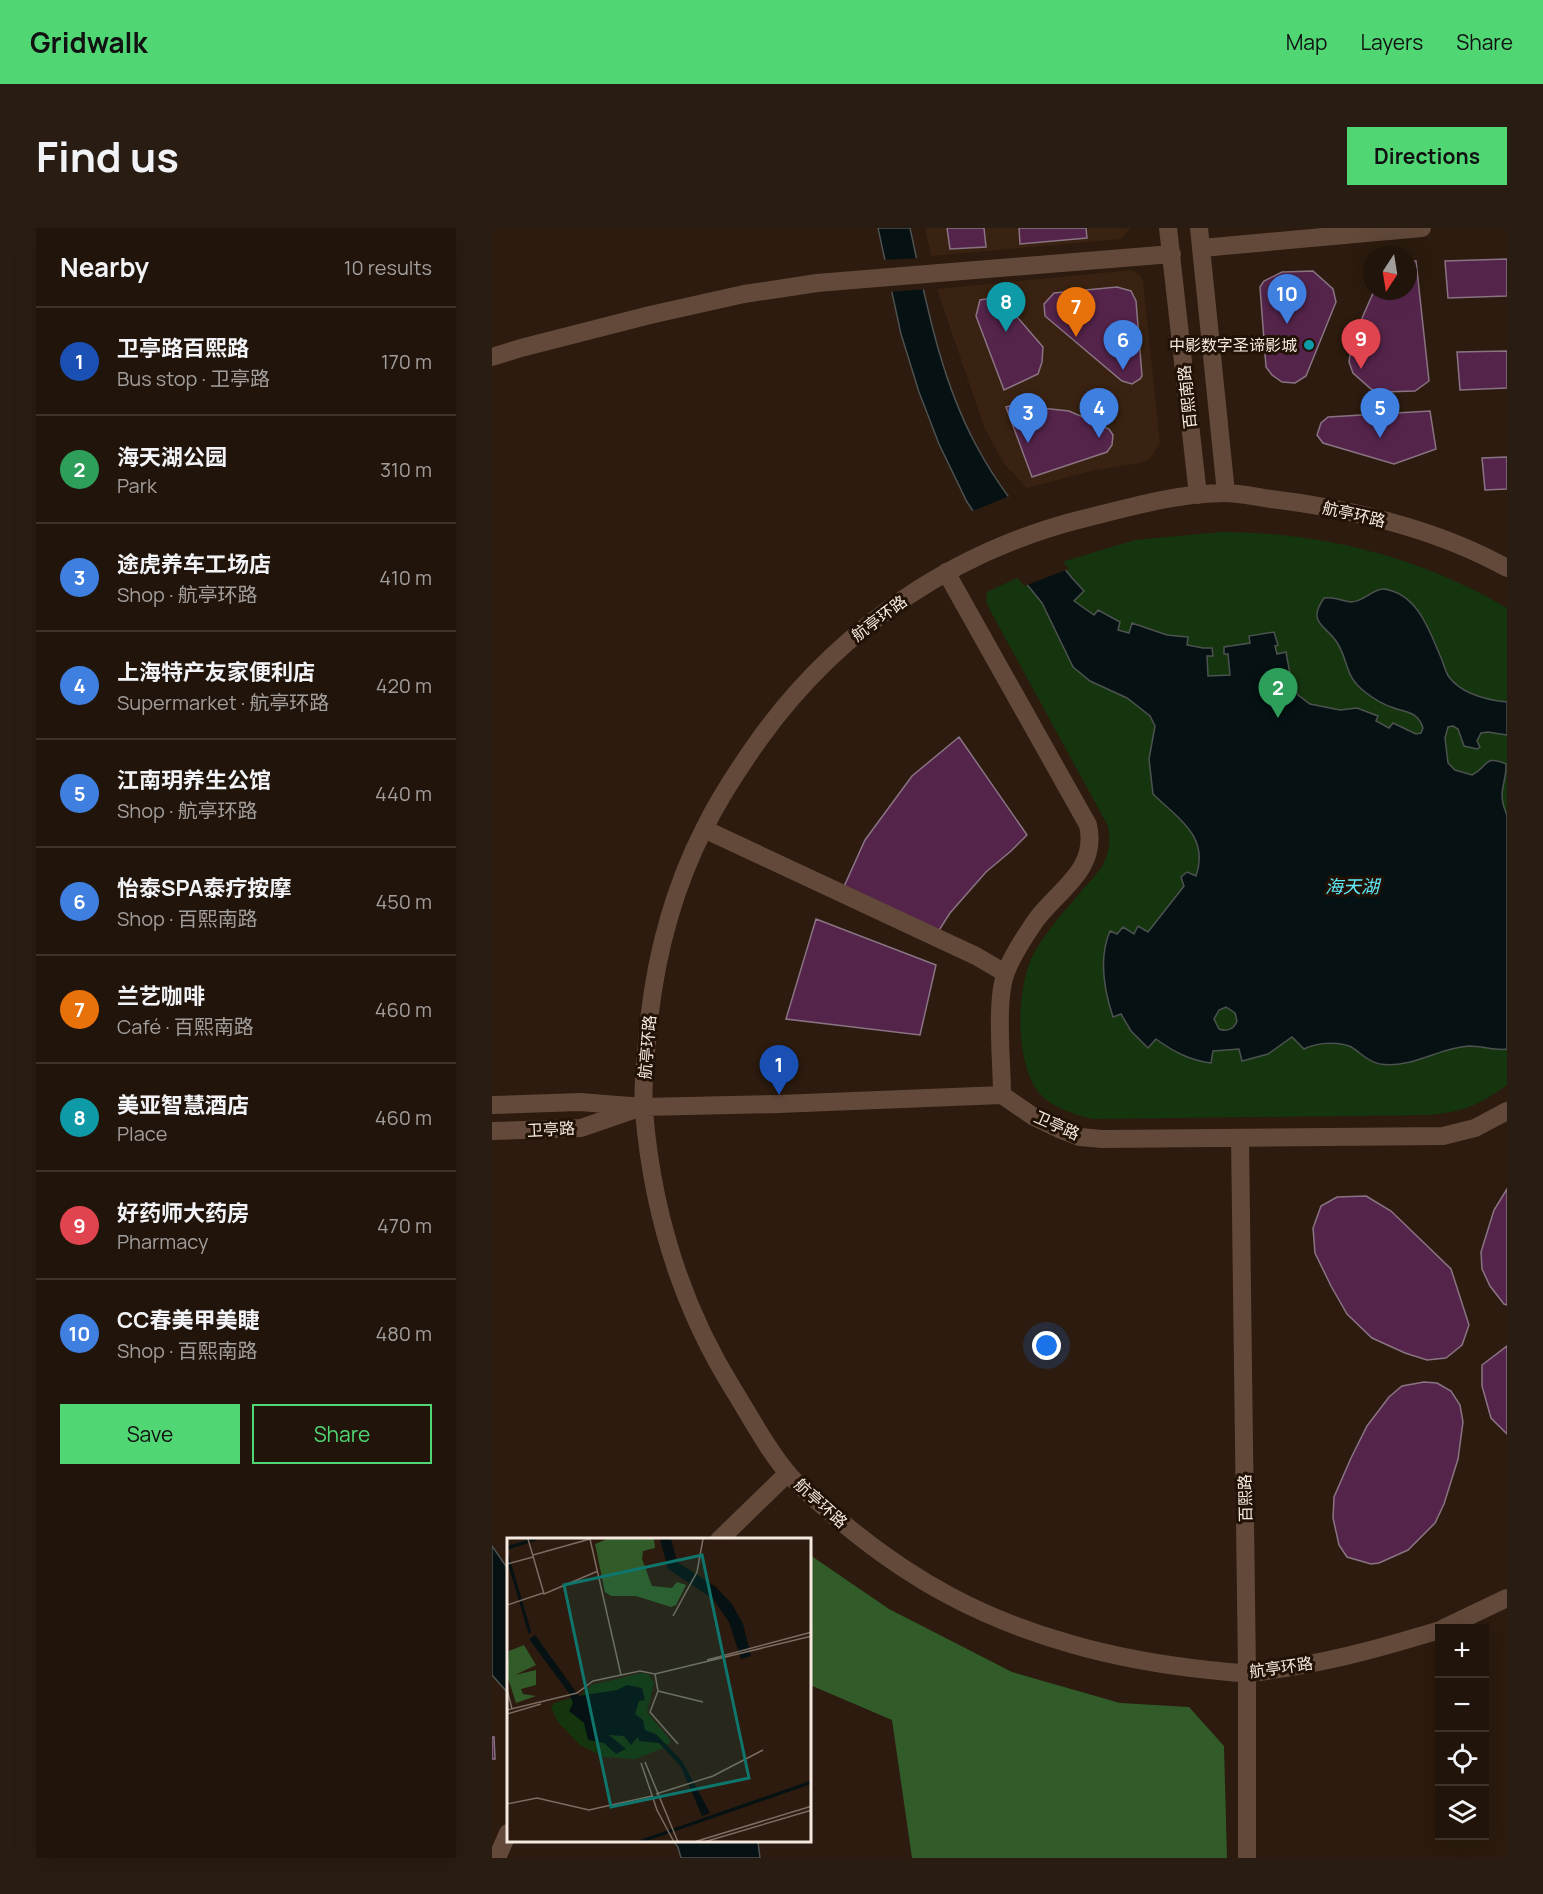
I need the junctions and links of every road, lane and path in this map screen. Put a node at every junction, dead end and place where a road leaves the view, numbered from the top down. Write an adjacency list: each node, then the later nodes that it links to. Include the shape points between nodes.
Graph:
1 (1168, 228): 5 (street, 百熙南路)
2 (1199, 228): 4 (street, 百熙南路)
3 (1422, 228): 4 (street)
4 (1202, 249): 7 (street, 百熙南路)
5 (1172, 254): 6 (street, via 878,277 744,294); 8 (street, 百熙南路)
6 (492, 357)
7 (1226, 493): 8 (street, 航亭环路); 9 (street, 航亭环路, via 1315,504 1386,520 1445,540)
8 (1198, 495): 10 (street, 航亭环路, via 1050,527)
9 (1507, 568)
10 (946, 572): 11 (street, 航亭环路, via 879,616 821,665 757,743); 12 (street, via 1088,825 1090,837 1090,850 1079,873 1038,918)
11 (704, 829): 12 (street); 15 (street, 航亭环路, via 678,892 662,947 648,1028)
12 (1005, 973): 13 (street, via 1000,1031)
13 (1002, 1095): 15 (street, 卫亭路); 18 (street, 卫亭路, via 1034,1117 1080,1137)
14 (492, 1105): 15 (street, 卫亭路, via 580,1102)
15 (643, 1107): 17 (street, 卫亭路, via 581,1128); 19 (street, 航亭环路, via 668,1245 684,1293 725,1376)
16 (1507, 1111): 18 (street, 卫亭路, via 1475,1128 1443,1136)
17 (492, 1131)
18 (1240, 1137): 24 (street, 百熙路)
19 (788, 1473): 20 (street); 24 (street, 航亭环路, via 873,1548 904,1570 941,1593 991,1616 1106,1654 1177,1667)
20 (721, 1538)
21 (1507, 1598): 22 (street)
22 (1454, 1624)
23 (1435, 1632): 24 (street, 航亭环路, via 1339,1658)
24 (1247, 1673): 27 (street, 百熙路)
25 (507, 1835): 26 (street)
26 (497, 1858)
27 (1247, 1858)

